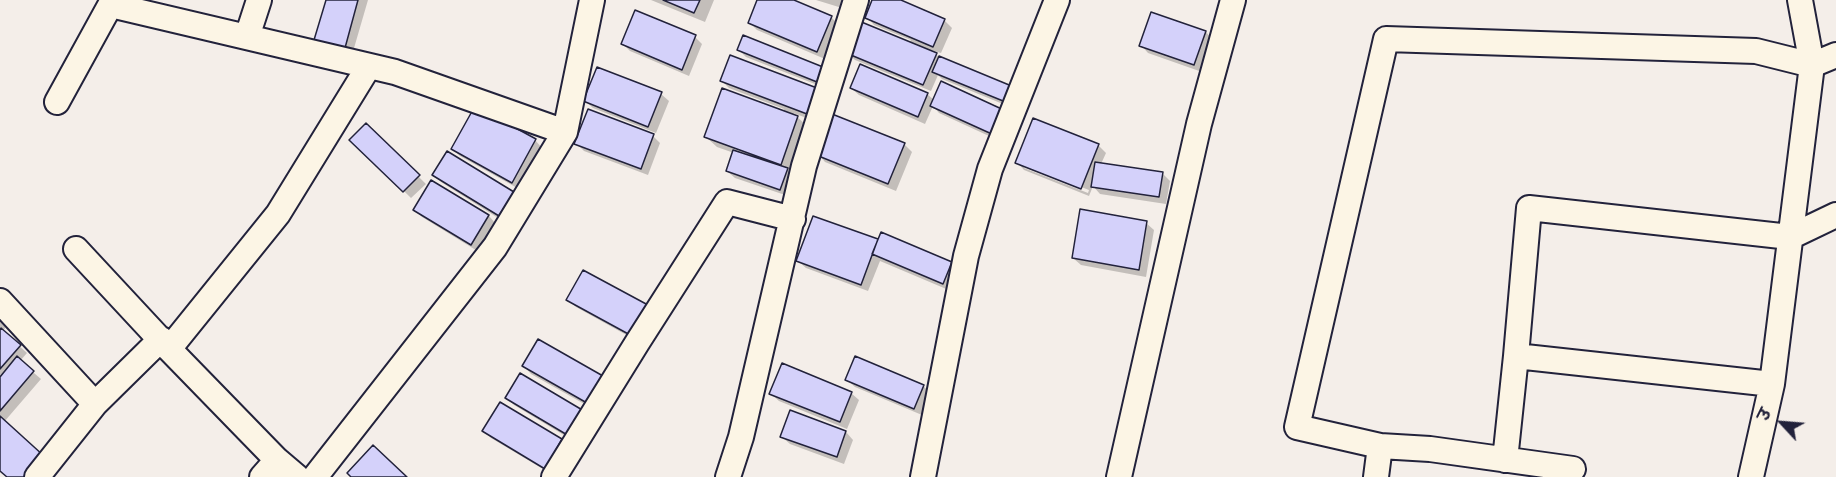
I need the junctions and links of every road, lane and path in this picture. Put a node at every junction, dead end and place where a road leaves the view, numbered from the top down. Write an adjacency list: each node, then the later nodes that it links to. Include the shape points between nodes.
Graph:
1 (260, 0): 8 (street)
2 (592, 0): 13 (street)
3 (856, 0): 15 (street, via 804,166)
4 (1057, 0): 32 (street, via 990,169 966,256)
5 (1233, 0): 33 (street, via 1199,124)
6 (1800, 0): 10 (street)
7 (112, 2): 8 (street); 12 (street)
8 (248, 37): 11 (street)
9 (1836, 54): 10 (street)
10 (1812, 64): 16 (street); 23 (street, via 1756,51 1386,39 1297,427)
11 (369, 66): 13 (street); 19 (street, via 278,214)
12 (57, 102)
13 (565, 132): 29 (street, via 495,247)
14 (1836, 215): 16 (street)
15 (793, 219): 30 (street, via 727,202); 31 (street)
16 (1790, 237): 20 (street, via 1529,207); 21 (street)
17 (76, 249): 19 (street)
18 (0, 301): 22 (street)
19 (165, 344): 22 (street); 25 (street)
20 (1516, 356): 21 (street); 24 (street)
21 (1772, 384): 35 (street)
22 (96, 404): 27 (street)
23 (1380, 446): 24 (street); 34 (street)
24 (1505, 460): 26 (street)
25 (269, 468): 28 (street)
26 (1573, 469)
27 (37, 477)
28 (297, 477)
29 (315, 477)
30 (554, 477)
31 (728, 477)
32 (923, 477)
33 (1119, 477)
34 (1376, 477)
35 (1751, 477)

